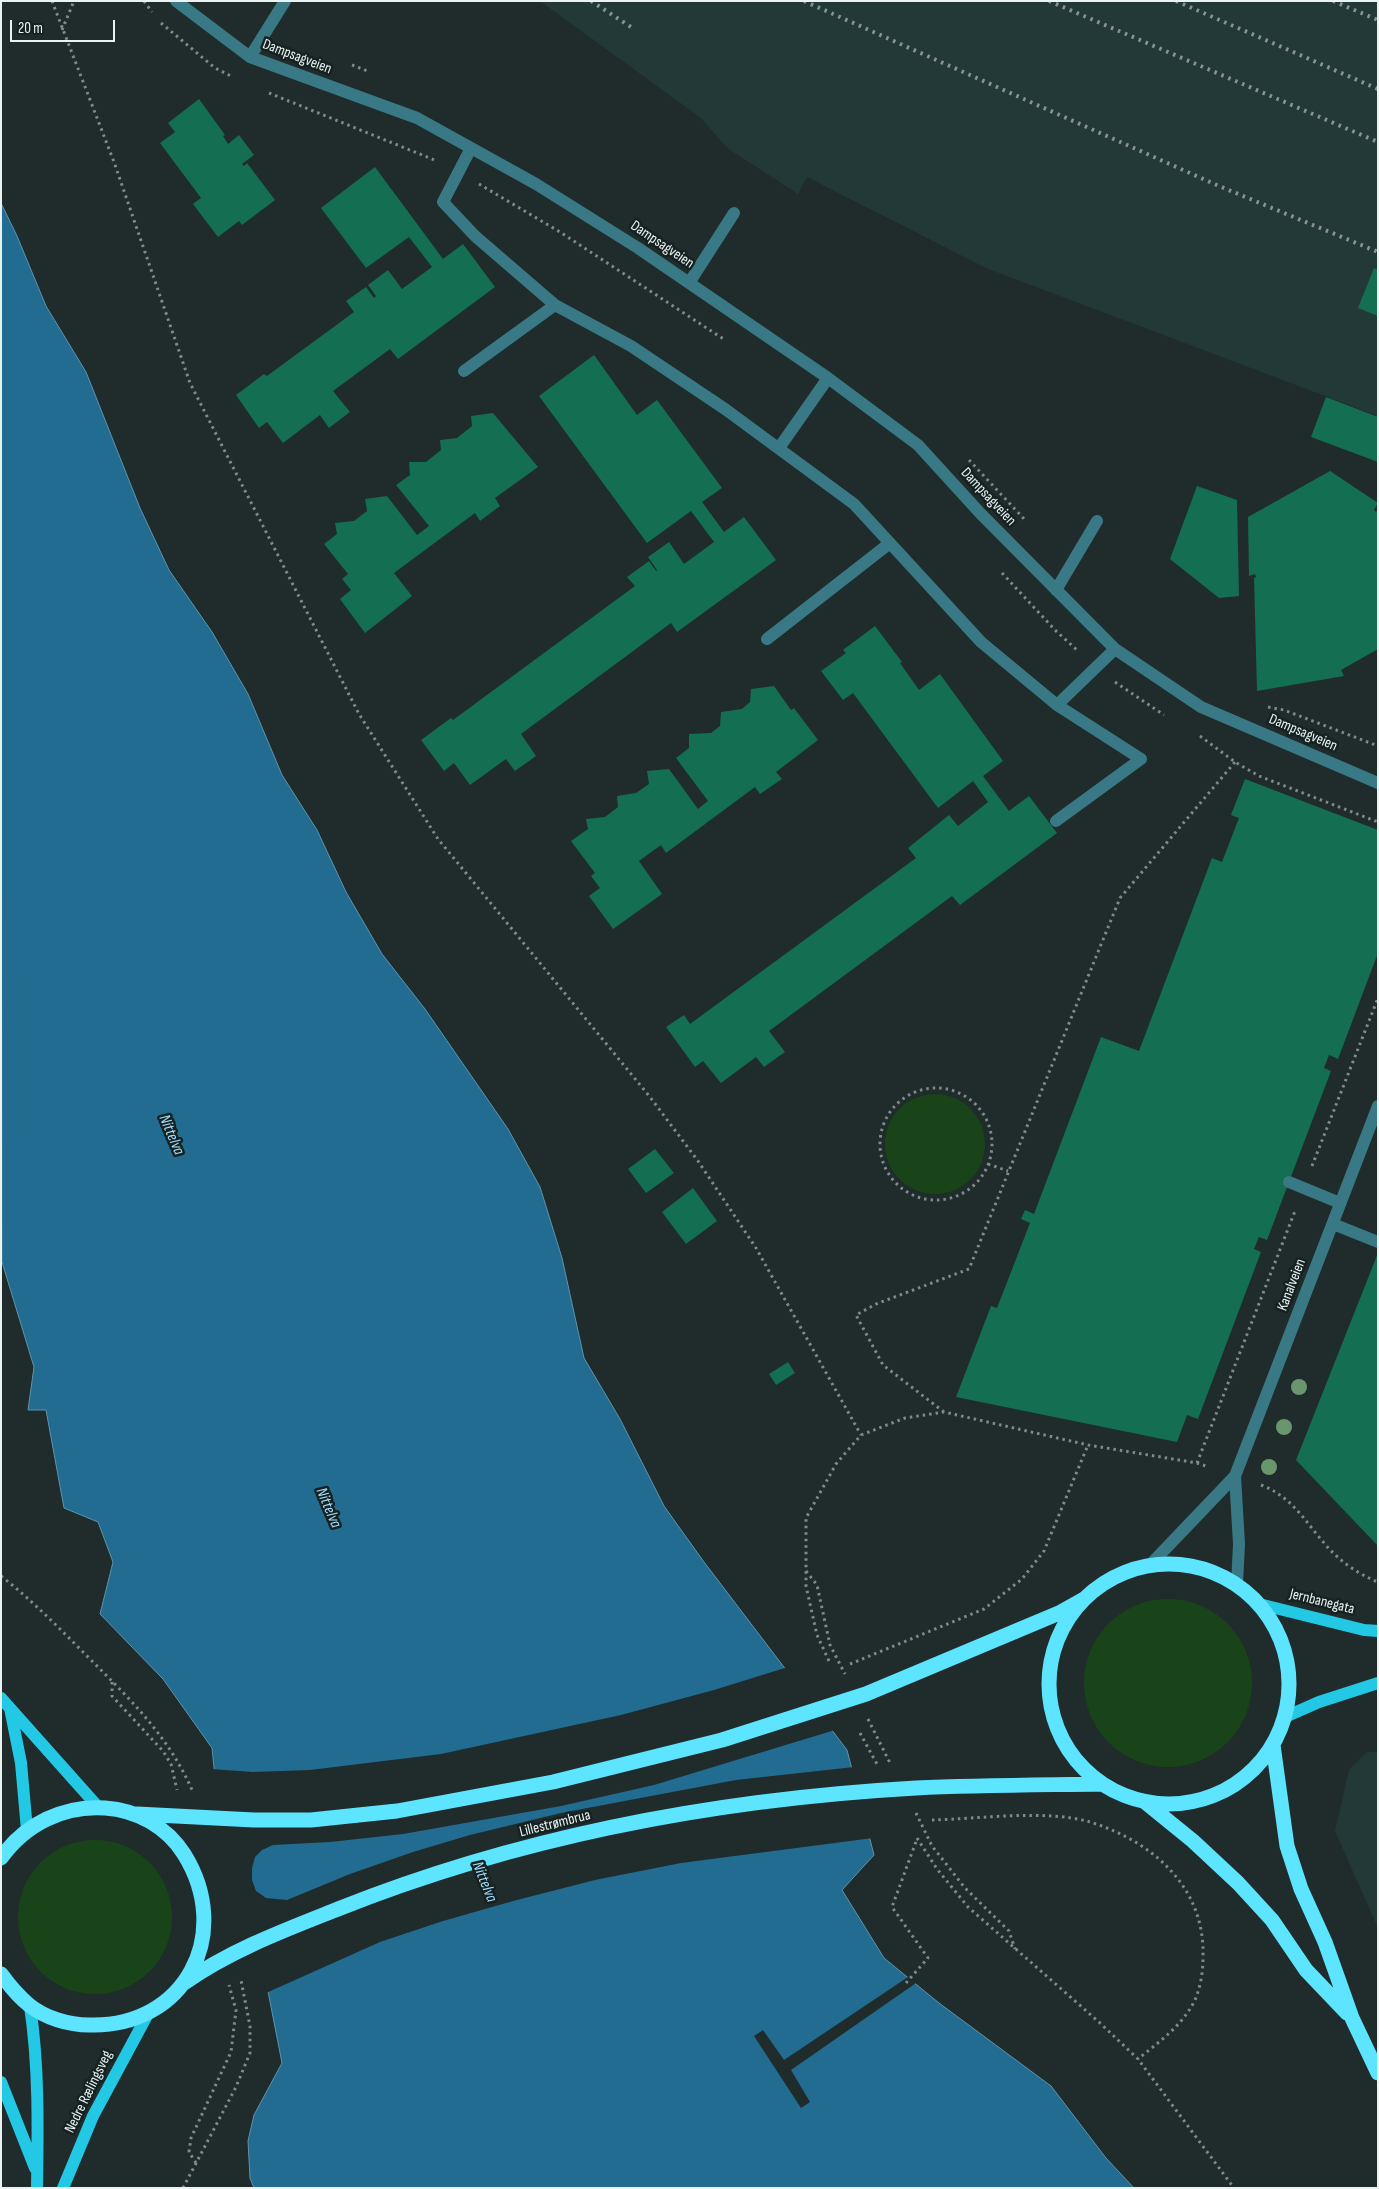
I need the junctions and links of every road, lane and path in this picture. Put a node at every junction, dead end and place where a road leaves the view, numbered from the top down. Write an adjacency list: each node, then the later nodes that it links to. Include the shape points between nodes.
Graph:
1 (52, 1): 8 (path)
2 (74, 1): 8 (path)
3 (144, 1): 6 (path)
4 (176, 1): 9 (street, Dampsagveien)
5 (285, 1): 9 (street)
6 (154, 14)
7 (159, 20): 10 (path, via 215,68)
8 (62, 30): 45 (path, via 114,162 190,383 359,714 438,839 698,1161 756,1248)
9 (250, 57): 12 (street, Dampsagveien, via 417,118)
10 (232, 77)
11 (268, 93): 13 (path, via 419,152)
12 (471, 148): 13 (street); 15 (street, Dampsagveien, via 536,184)
13 (459, 172): 16 (street, via 443,202 475,236); 17 (path, via 560,232)
14 (734, 213): 15 (street)
15 (689, 283): 19 (street, Dampsagveien)
16 (555, 305): 18 (street); 20 (street, via 631,346)
17 (729, 344)
18 (464, 371)
19 (828, 378): 20 (street); 24 (street, Dampsagveien, via 918,445)
20 (779, 448): 22 (street, via 854,504)
21 (1097, 521): 24 (street)
22 (890, 543): 25 (street); 28 (street, via 981,642)
23 (998, 569): 27 (path)
24 (1056, 590): 26 (street, Dampsagveien)
25 (767, 640)
26 (1115, 649): 27 (street); 32 (street, Dampsagveien, via 1201,707)
27 (1096, 668): 28 (street); 29 (path)
28 (1057, 705): 33 (street, via 1141,758)
29 (1166, 716)
30 (1199, 735): 31 (path)
31 (1235, 762): 34 (path, via 1259,776); 38 (path, via 1120,898)
32 (1378, 783)
33 (1056, 821)
34 (1378, 822)
35 (1378, 998): 40 (path)
36 (1378, 1106): 41 (street, Kanalveien)
37 (988, 1164): 37 (path, via 992,1155 991,1132 982,1112 966,1097 946,1088 924,1089 903,1098 888,1114 880,1134 880,1157 889,1177 905,1192 926,1200 948,1200 968,1191 984,1175); 38 (path)
38 (1008, 1172): 44 (path, via 969,1268 856,1315 883,1365)
39 (1289, 1182): 40 (street)
40 (1304, 1188): 41 (street); 47 (path)
41 (1340, 1203): 42 (street, Kanalveien)
42 (1332, 1224): 43 (street); 49 (street, Kanalveien)
43 (1378, 1242)
44 (944, 1412): 45 (path, via 905,1418); 46 (path)
45 (861, 1435): 58 (path, via 836,1464 806,1518 806,1586 817,1635)
46 (1088, 1445): 47 (path); 59 (path, via 1044,1551 1022,1579 984,1610)
47 (1197, 1462): 48 (path)
48 (1210, 1467)
49 (1235, 1476): 51 (street, Kanalveien); 54 (street, Kanalveien, via 1239,1544)
50 (1260, 1485): 53 (path, via 1290,1501 1340,1560)
51 (1150, 1565): 54 (highway, via 1195,1566); 55 (highway, via 1121,1574)
52 (1, 1576): 66 (path, via 28,1598 143,1714)
53 (1378, 1582)
54 (1237, 1584): 56 (highway)
55 (1084, 1599): 68 (highway, via 1059,1637 1050,1666 1050,1696 1056,1725 1070,1752); 71 (highway, via 1059,1613 866,1694 722,1740 643,1761 397,1811 311,1820)
56 (1260, 1604): 57 (main road, Jernbanegata); 63 (highway, via 1276,1629 1287,1657 1290,1687)
57 (1378, 1631)
58 (828, 1661)
59 (850, 1664)
60 (1378, 1683): 63 (main road)
61 (1, 1698): 62 (main road)
62 (10, 1708): 70 (main road); 73 (main road)
63 (1285, 1717): 65 (highway)
64 (860, 1733): 67 (path)
65 (1273, 1745): 69 (highway, via 1244,1779 1218,1794 1189,1803); 81 (highway, via 1287,1846 1300,1889 1325,1942)
66 (181, 1764)
67 (880, 1770)
68 (1102, 1784): 69 (highway); 76 (highway, Lillestrømbrua, via 916,1788 693,1813 582,1835 417,1879 312,1919 219,1960)
69 (1144, 1801): 81 (highway, via 1238,1883 1272,1920 1306,1970)
70 (99, 1808): 71 (highway); 73 (highway, via 65,1812)
71 (137, 1814): 76 (highway, via 177,1843 192,1867 200,1889 205,1915 201,1942)
72 (932, 1820): 82 (path, via 1056,1816 1089,1822 1147,1848 1170,1869 1188,1892 1199,1916 1203,1945 1202,1978 1194,2001 1179,2023)
73 (27, 1830): 74 (highway)
74 (2, 1857)
75 (1, 1974): 78 (highway)
76 (184, 1983): 80 (highway)
77 (906, 1983): 82 (path, via 928,1958 892,1907 917,1838 936,1869 968,1908)
78 (30, 2006): 80 (highway, via 77,2025 104,2026 132,2020); 85 (main road, via 38,2096)
79 (247, 2006): 87 (path, via 251,2040 246,2065)
80 (149, 2012): 86 (main road, Nedre Rælingsveg, via 97,2110)
81 (1352, 2018): 83 (highway)
82 (1138, 2059): 88 (path)
83 (1378, 2072)
84 (1, 2082): 85 (main road)
85 (37, 2182)
86 (63, 2188)
87 (183, 2188)
88 (1234, 2188)

